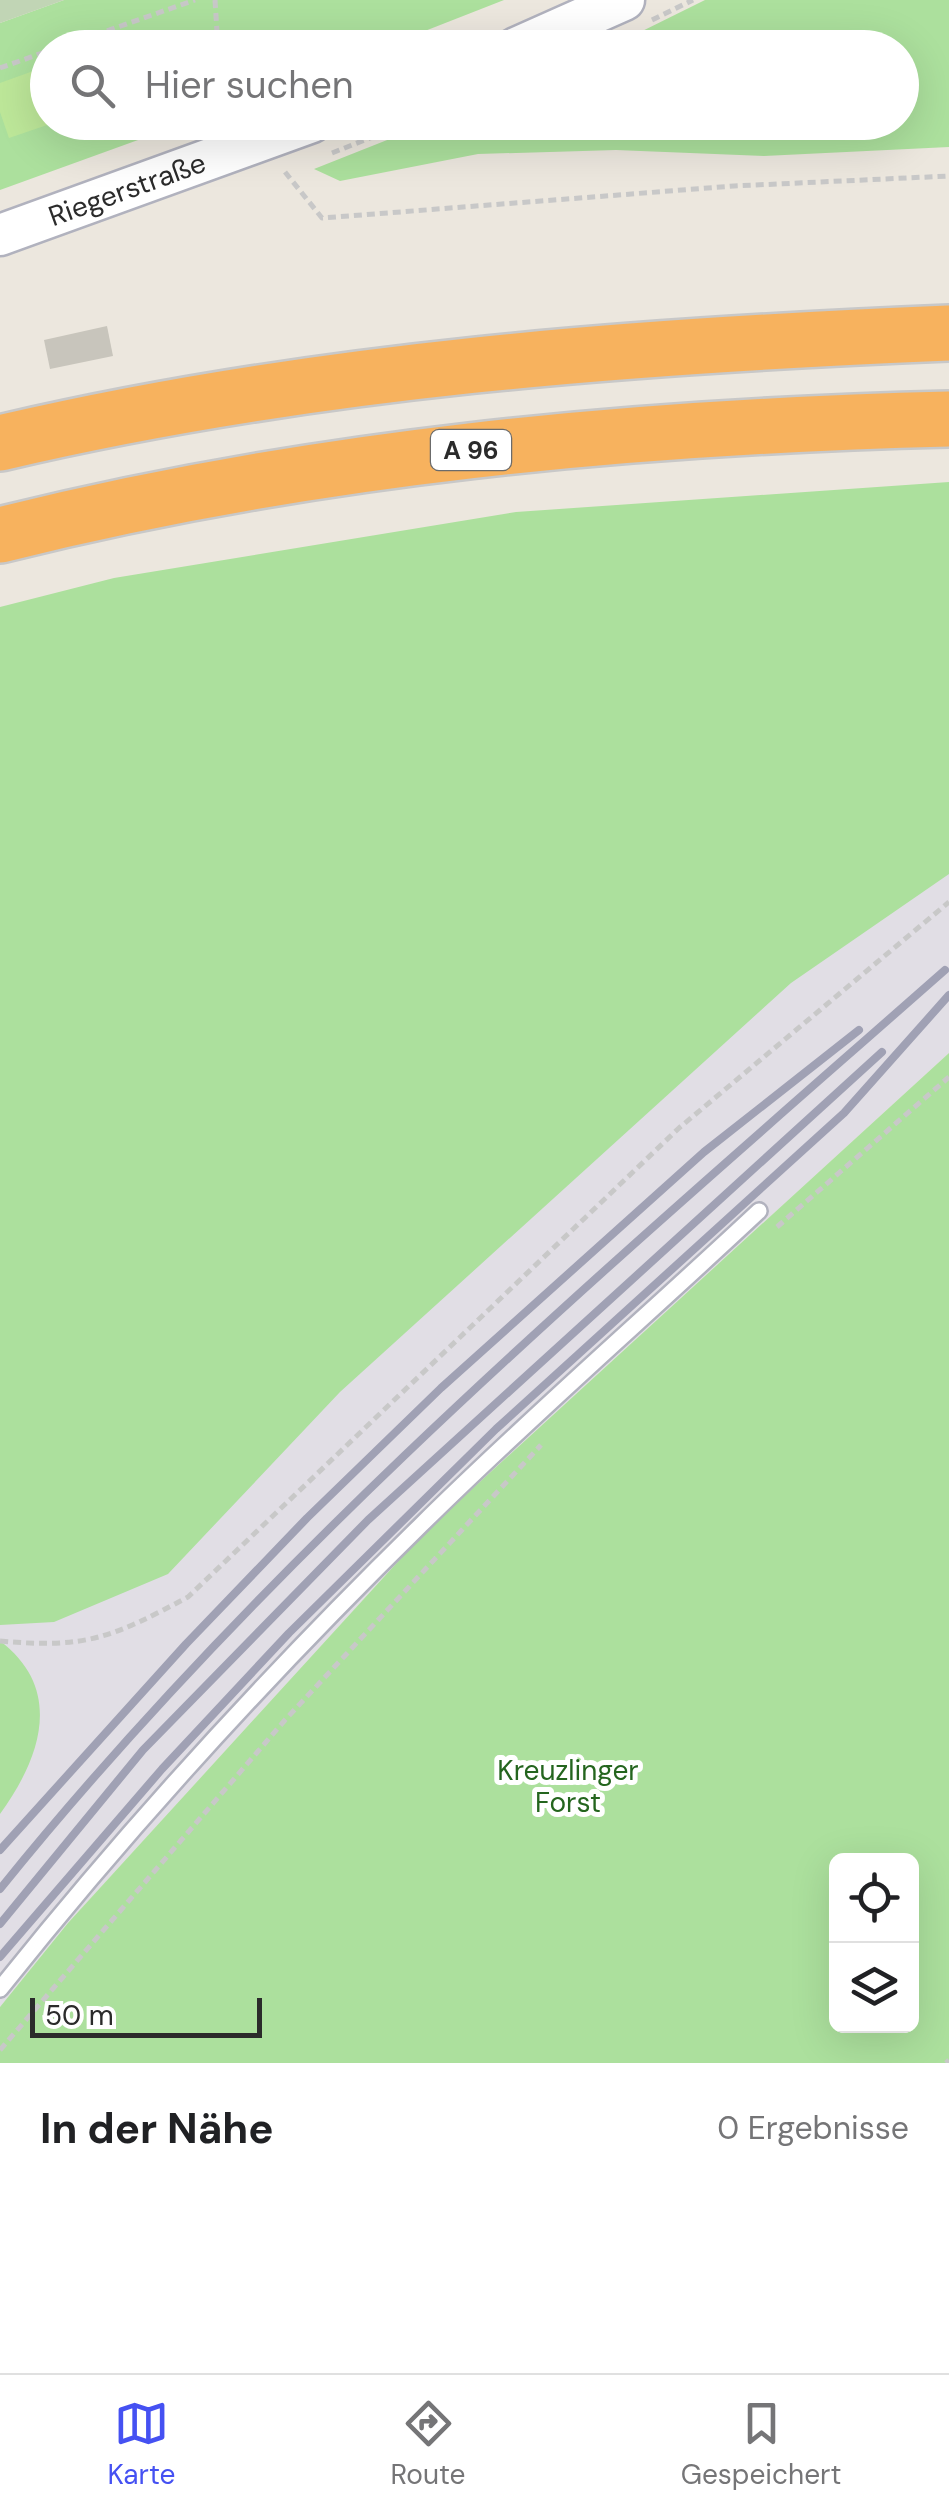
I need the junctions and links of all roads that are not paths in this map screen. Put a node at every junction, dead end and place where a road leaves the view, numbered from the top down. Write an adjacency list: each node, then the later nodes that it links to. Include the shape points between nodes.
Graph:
1 (624, 0): 2 (street)
2 (556, 30)
3 (262, 140): 4 (street, Riegerstraße)
4 (0, 235)
5 (949, 333): 7 (highway, via 402,371)
6 (949, 419): 8 (highway, A 96, via 770,424 414,455 136,502)
7 (0, 443)
8 (0, 535)
9 (759, 1211): 10 (lane, via 408,1537 232,1720)
10 (0, 1989)

